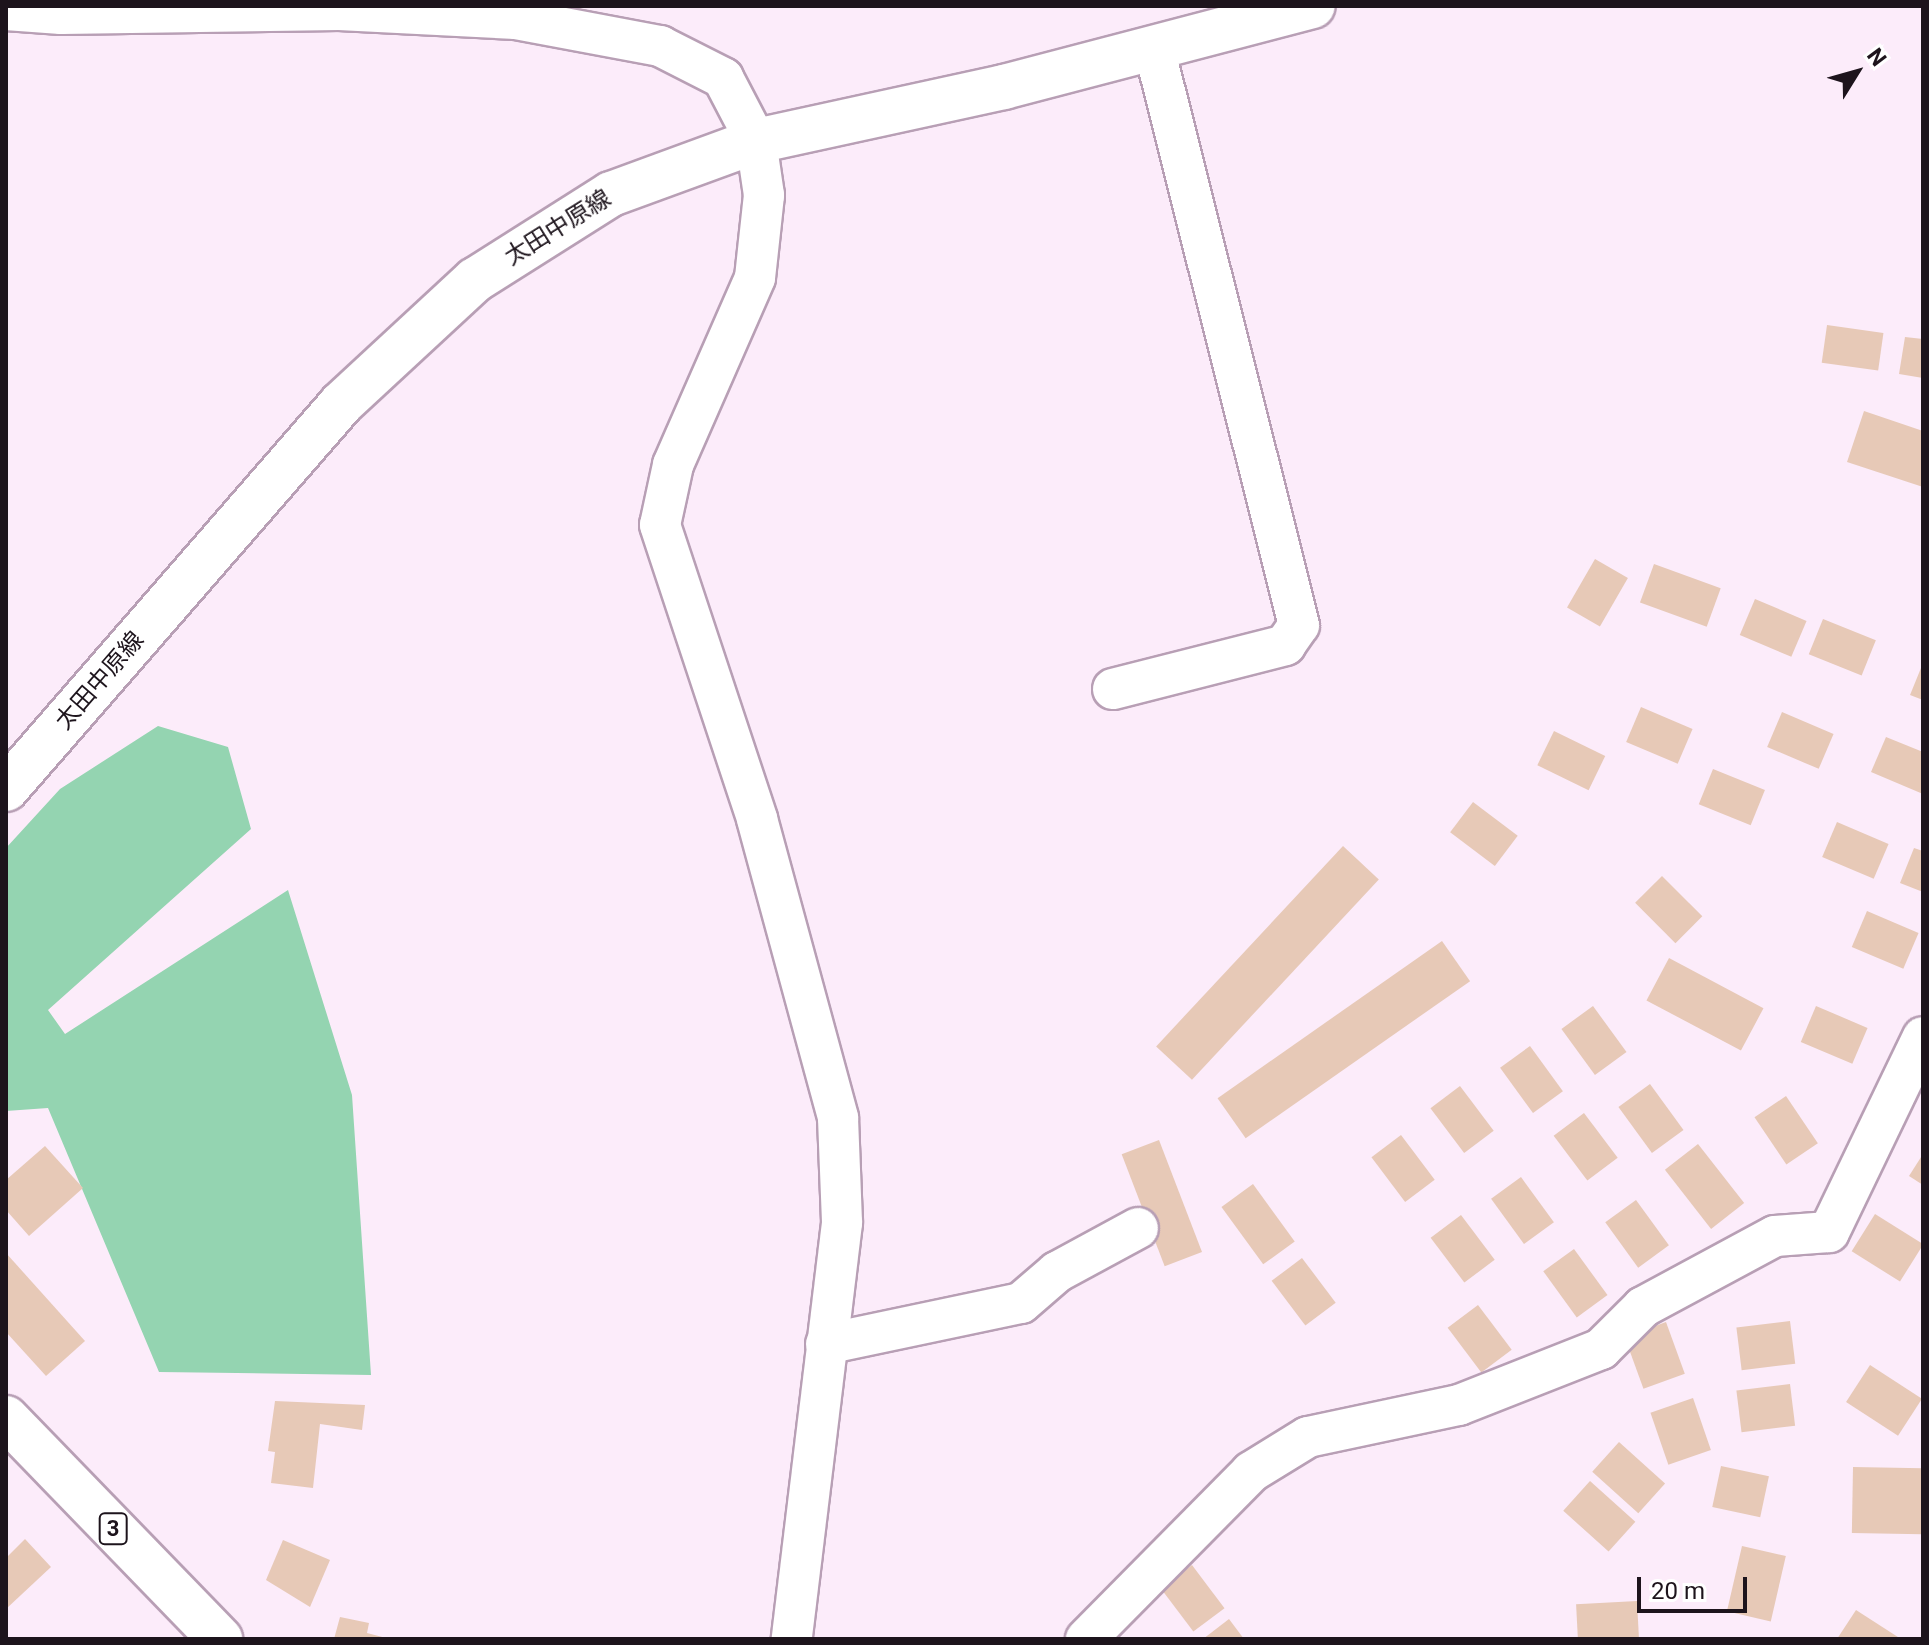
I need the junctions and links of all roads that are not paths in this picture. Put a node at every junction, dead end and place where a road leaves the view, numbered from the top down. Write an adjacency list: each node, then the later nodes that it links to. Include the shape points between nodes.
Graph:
1 (1313, 6): 4 (main road, 太田中原線)
2 (340, 8): 3 (street, via 61,14); 5 (street, via 516,19 660,46 723,78)
3 (6, 10)
4 (1154, 48): 5 (main road, 太田中原線); 6 (street, via 1299,625 1285,645)
5 (756, 141): 7 (main road, 太田中原線, via 611,194 475,280 341,404); 10 (street, via 764,195 755,278 673,465 660,525 757,819 838,1118 842,1223)
6 (1113, 689)
7 (6, 789)
8 (1923, 1037): 14 (street, via 1829,1232 1775,1236 1643,1307 1601,1349 1459,1405 1308,1437 1251,1472)
9 (1138, 1228): 10 (street, via 1057,1272 1021,1303)
10 (826, 1344): 13 (street)
11 (6, 1418): 12 (main road, 3)
12 (220, 1639)
13 (792, 1639)
14 (1086, 1639)

